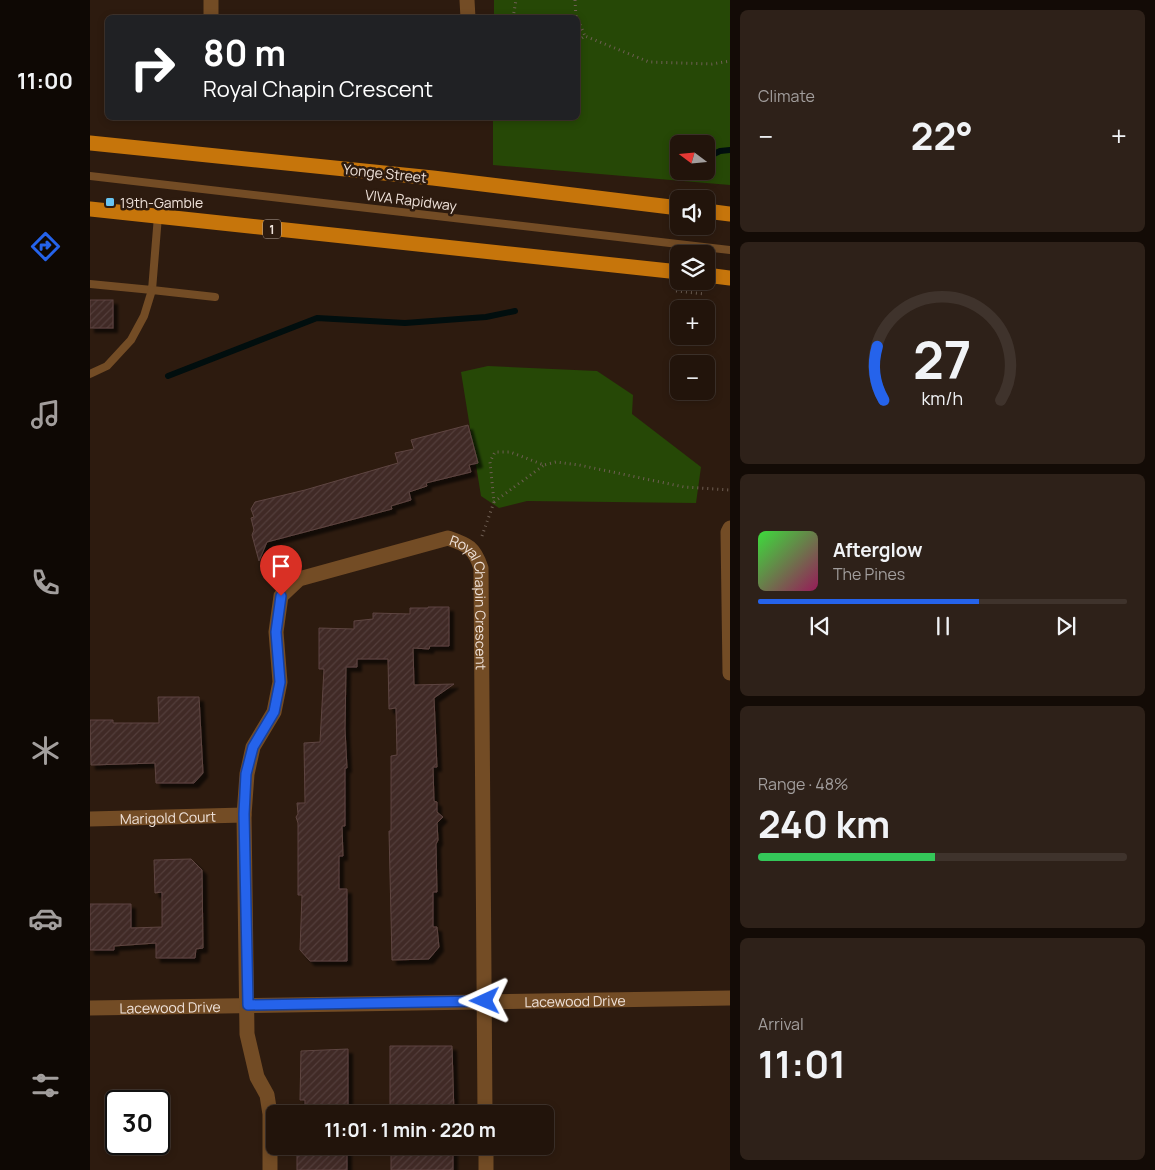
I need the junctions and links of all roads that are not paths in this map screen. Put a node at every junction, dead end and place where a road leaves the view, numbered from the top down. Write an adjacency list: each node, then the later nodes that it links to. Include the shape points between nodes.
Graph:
1 (211, 0): 3 (street)
2 (467, 0): 4 (street)
3 (211, 15)
4 (468, 15)
5 (90, 143): 7 (main road, Yonge Street, via 433,178)
6 (90, 176): 12 (lane, VIVA Rapidway)
7 (670, 207)
8 (90, 209): 11 (main road, 1)
9 (715, 212): 10 (main road)
10 (730, 214)
11 (158, 216): 13 (main road, 1); 17 (lane)
12 (730, 250)
13 (670, 271)
14 (715, 276): 15 (main road)
15 (730, 278)
16 (90, 284): 17 (lane)
17 (152, 290): 18 (lane); 19 (lane, via 144,316 130,340 108,366)
18 (215, 297)
19 (90, 374)
20 (730, 528): 21 (street)
21 (730, 673)
22 (244, 814): 23 (street, Marigold Court); 25 (street, Royal Chapin Crescent, via 246,774 253,747 274,712 280,682 276,632 281,596 299,579 448,538 466,544 476,553 481,568); 26 (street, Royal Chapin Crescent)
23 (90, 819)
24 (730, 998): 25 (street, Lacewood Drive)
25 (485, 1001): 26 (street, Lacewood Drive); 28 (street, Royal Chapin Crescent)
26 (248, 1005): 27 (street, Lacewood Drive); 30 (street, Royal Chapin Crescent, via 247,1034 251,1056 267,1095 270,1114)
27 (90, 1008)
28 (485, 1105)
29 (486, 1155): 31 (street)
30 (270, 1170)
31 (486, 1170)

